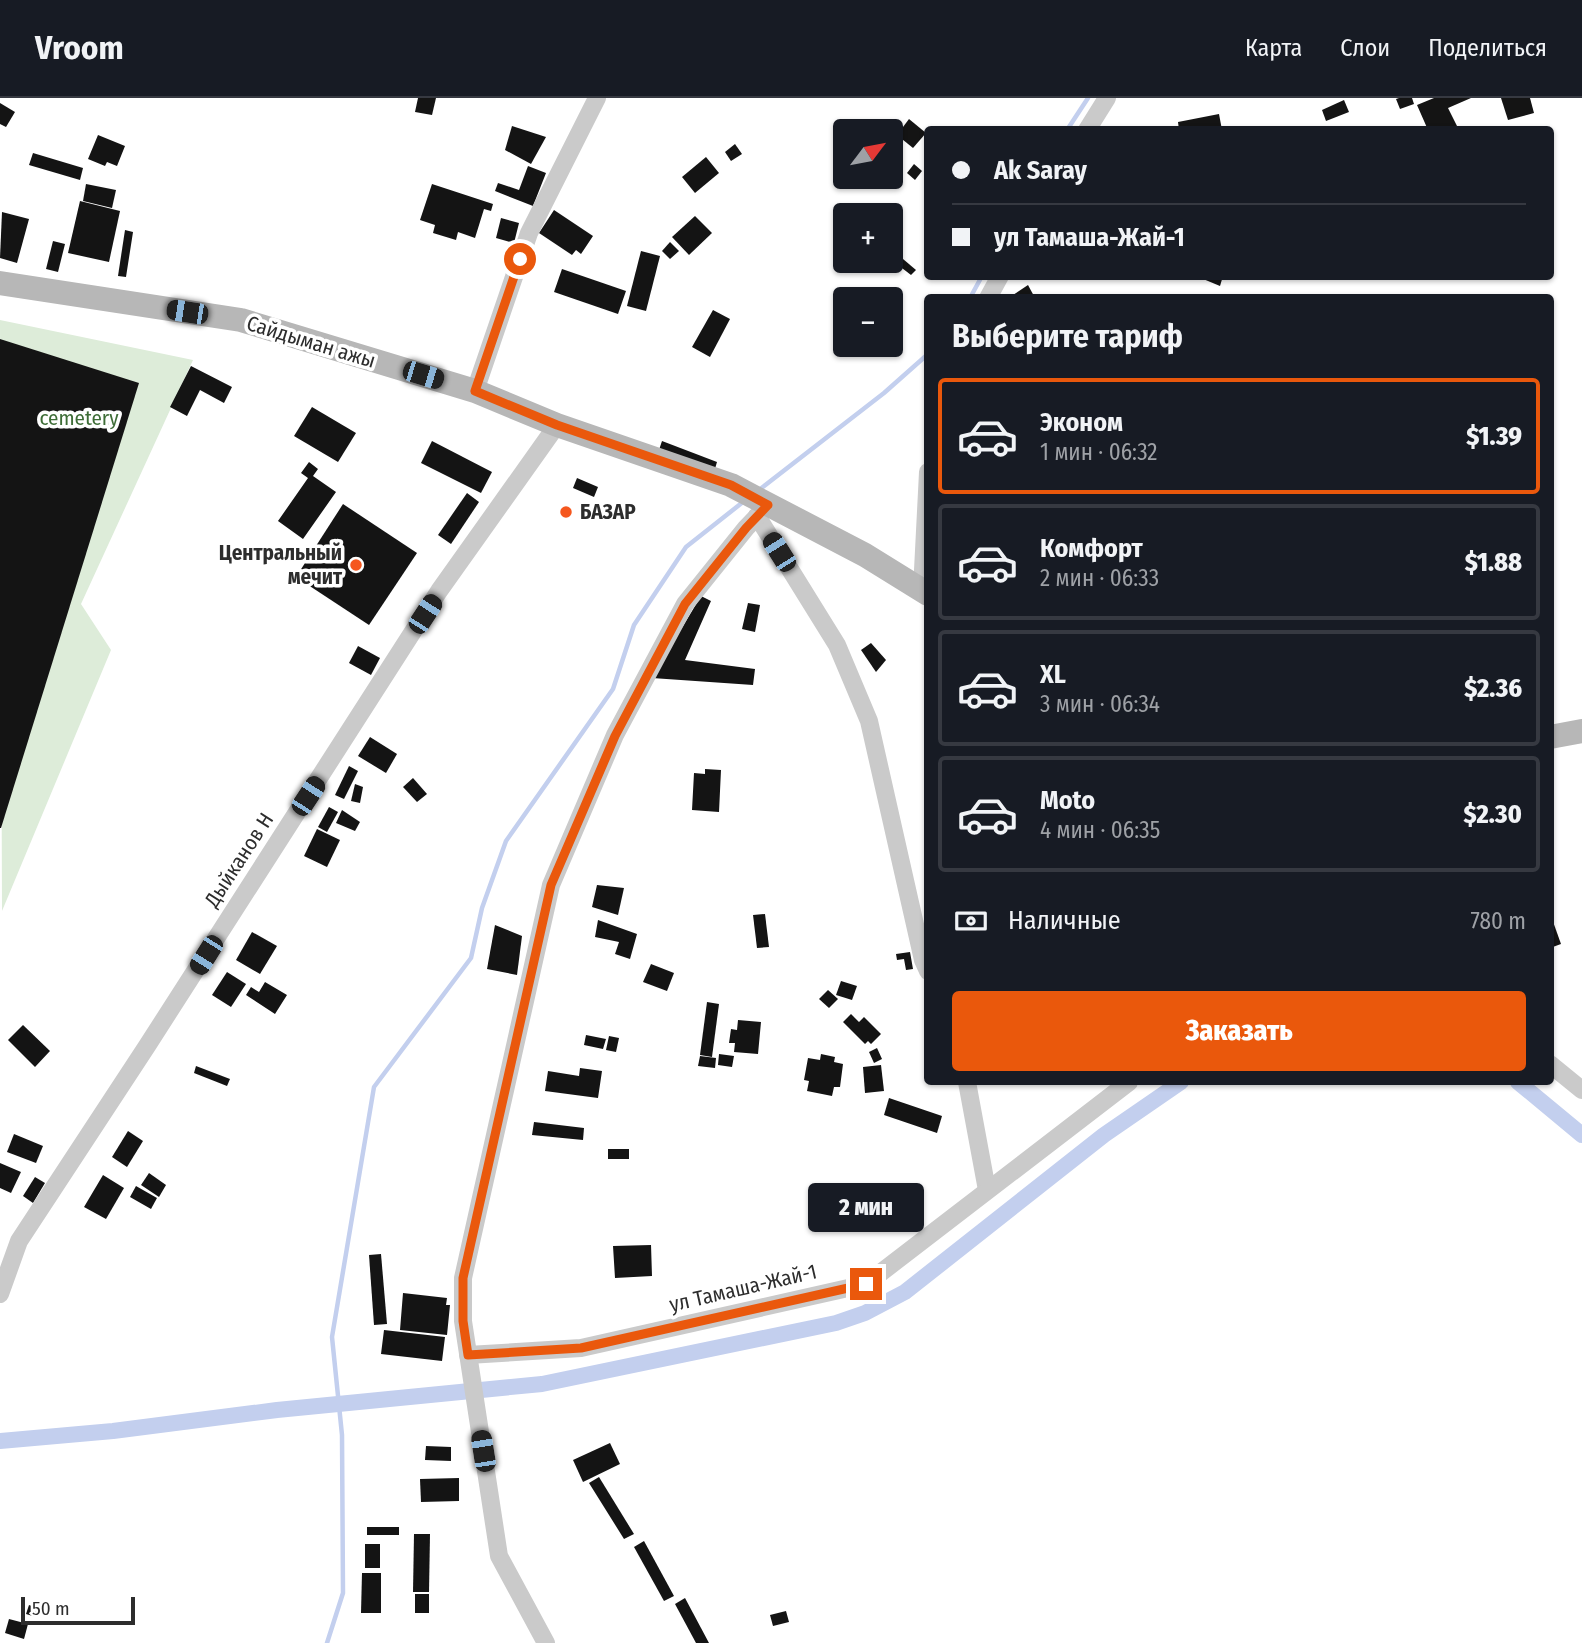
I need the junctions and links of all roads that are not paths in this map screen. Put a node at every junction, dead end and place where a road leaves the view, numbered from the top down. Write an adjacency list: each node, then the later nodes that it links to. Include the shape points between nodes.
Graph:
1 (597, 98): 5 (street, via 529,233)
2 (1107, 98): 3 (street)
3 (1090, 126)
4 (0, 283): 5 (main road, Сайдыман ажы, via 241,320)
5 (475, 391): 6 (main road, Сайдыман ажы)
6 (557, 425): 7 (main road, Сайдыман ажы, via 731,485); 17 (street, Дыйканов Н, via 439,591 19,1241)
7 (762, 507): 8 (main road, Сайдыман ажы, via 865,555); 11 (street, via 837,645 869,720); 18 (street, via 685,604 615,736 551,885 463,1278)
8 (924, 591)
9 (1582, 731): 10 (main road)
10 (1554, 736)
11 (924, 962)
12 (1554, 1067): 15 (street)
13 (968, 1085): 16 (street)
14 (1125, 1085): 16 (street, ул Тамаша-Жай-1)
15 (1582, 1090)
16 (987, 1190): 18 (street, ул Тамаша-Жай-1, via 866,1284 581,1348)
17 (0, 1294)
18 (469, 1357): 19 (street, via 499,1556)
19 (546, 1643)

